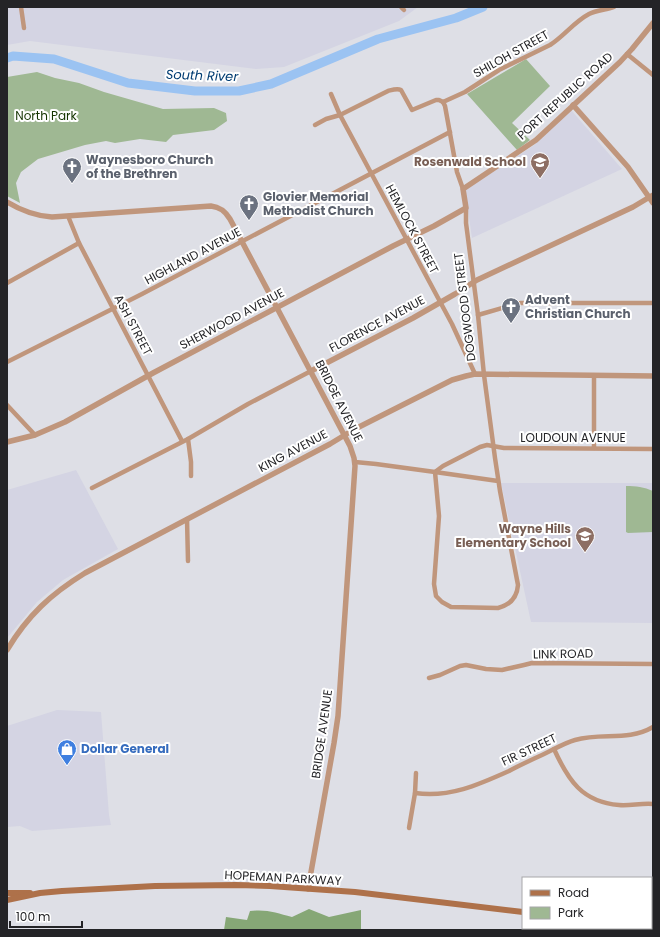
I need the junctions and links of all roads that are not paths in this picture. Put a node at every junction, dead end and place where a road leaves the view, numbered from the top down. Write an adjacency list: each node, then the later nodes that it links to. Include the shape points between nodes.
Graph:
1 (21, 7): 4 (street)
2 (614, 7): 8 (street, SHILOH STREET, via 595,11 578,21 553,42)
3 (653, 23): 5 (street, PORT REPUBLIC ROAD)
4 (24, 28)
5 (627, 54): 6 (street); 9 (street, PORT REPUBLIC ROAD)
6 (653, 75)
7 (331, 94): 10 (street, HEMLOCK STREET)
8 (443, 102): 10 (street, SHILOH STREET, via 436,100 412,110 401,90 397,89); 12 (street, via 446,106)
9 (573, 105): 14 (street, PORT REPUBLIC ROAD, via 536,140); 15 (street)
10 (340, 115): 11 (street); 13 (street, HEMLOCK STREET)
11 (315, 125)
12 (450, 132): 13 (street, HIGHLAND AVENUE); 14 (street, DOGWOOD STREET)
13 (371, 173): 20 (street, HEMLOCK STREET); 21 (street, HIGHLAND AVENUE)
14 (462, 189): 18 (street, DOGWOOD STREET)
15 (651, 196): 17 (street); 23 (street, FLORENCE AVENUE, via 634,208)
16 (7, 202): 19 (street, BRIDGE AVENUE, via 34,215)
17 (653, 203)
18 (466, 208): 20 (street, SHERWOOD AVENUE); 23 (street, DOGWOOD STREET)
19 (68, 216): 21 (street, BRIDGE AVENUE, via 211,206 227,214); 22 (street, ASH STREET)
20 (406, 239): 25 (street, HEMLOCK STREET); 27 (street, SHERWOOD AVENUE)
21 (242, 241): 27 (street, BRIDGE AVENUE); 28 (street, HIGHLAND AVENUE)
22 (79, 243): 24 (street); 28 (street, ASH STREET)
23 (474, 282): 25 (street, FLORENCE AVENUE); 29 (street, DOGWOOD STREET)
24 (7, 283)
25 (440, 302): 31 (street, FLORENCE AVENUE); 32 (street, HEMLOCK STREET)
26 (653, 304): 29 (street, via 520,303)
27 (277, 307): 31 (street, BRIDGE AVENUE); 34 (street, SHERWOOD AVENUE)
28 (113, 308): 30 (street, HIGHLAND AVENUE); 34 (street, ASH STREET)
29 (478, 315): 33 (street, DOGWOOD STREET)
30 (7, 362)
31 (311, 371): 39 (street, BRIDGE AVENUE); 40 (street, FLORENCE AVENUE)
32 (475, 374): 33 (street, KING AVENUE); 39 (street, KING AVENUE, via 452,380)
33 (484, 375): 35 (street, KING AVENUE); 43 (street, DOGWOOD STREET)
34 (148, 376): 38 (street, SHERWOOD AVENUE, via 65,422); 41 (street, ASH STREET)
35 (594, 376): 36 (street, KING AVENUE); 44 (street)
36 (653, 376)
37 (7, 406): 38 (street)
38 (35, 435): 42 (street, SHERWOOD AVENUE)
39 (345, 435): 46 (street, BRIDGE AVENUE); 51 (street, KING AVENUE)
40 (188, 438): 41 (street, FLORENCE AVENUE); 48 (street)
41 (182, 441): 50 (street, FLORENCE AVENUE)
42 (7, 442)
43 (493, 446): 44 (street, LOUDOUN AVENUE); 47 (street, LOUDOUN AVENUE, via 480,447); 49 (street, DOGWOOD STREET)
44 (594, 448): 45 (street, LOUDOUN AVENUE)
45 (653, 449)
46 (354, 462): 47 (street); 62 (street, BRIDGE AVENUE, via 337,725)
47 (435, 472): 49 (street); 49 (street, DOGWOOD STREET, via 438,500 435,590 436,596 451,607 498,608 508,604 516,596 518,585)
48 (191, 476)
49 (498, 482)
50 (92, 488)
51 (187, 519): 52 (street); 53 (street, KING AVENUE, via 71,582 33,614)
52 (188, 561)
53 (7, 650)
54 (653, 664): 55 (street, LINK ROAD, via 532,663 502,670 466,665)
55 (428, 678)
56 (653, 727): 57 (street, FIR STREET, via 639,734 583,738)
57 (554, 749): 59 (street, FIR STREET, via 463,790 441,794); 60 (street, via 571,781 592,798 619,805)
58 (416, 773): 59 (street)
59 (415, 793): 61 (street)
60 (653, 804)
61 (409, 828)
62 (308, 889): 64 (main road, HOPEMAN PARKWAY, via 196,885 114,887); 66 (main road, HOPEMAN PARKWAY)
63 (7, 893): 64 (main road, HOPEMAN PARKWAY)
64 (40, 893): 65 (main road, HOPEMAN PARKWAY)
65 (7, 900)
66 (522, 912)

